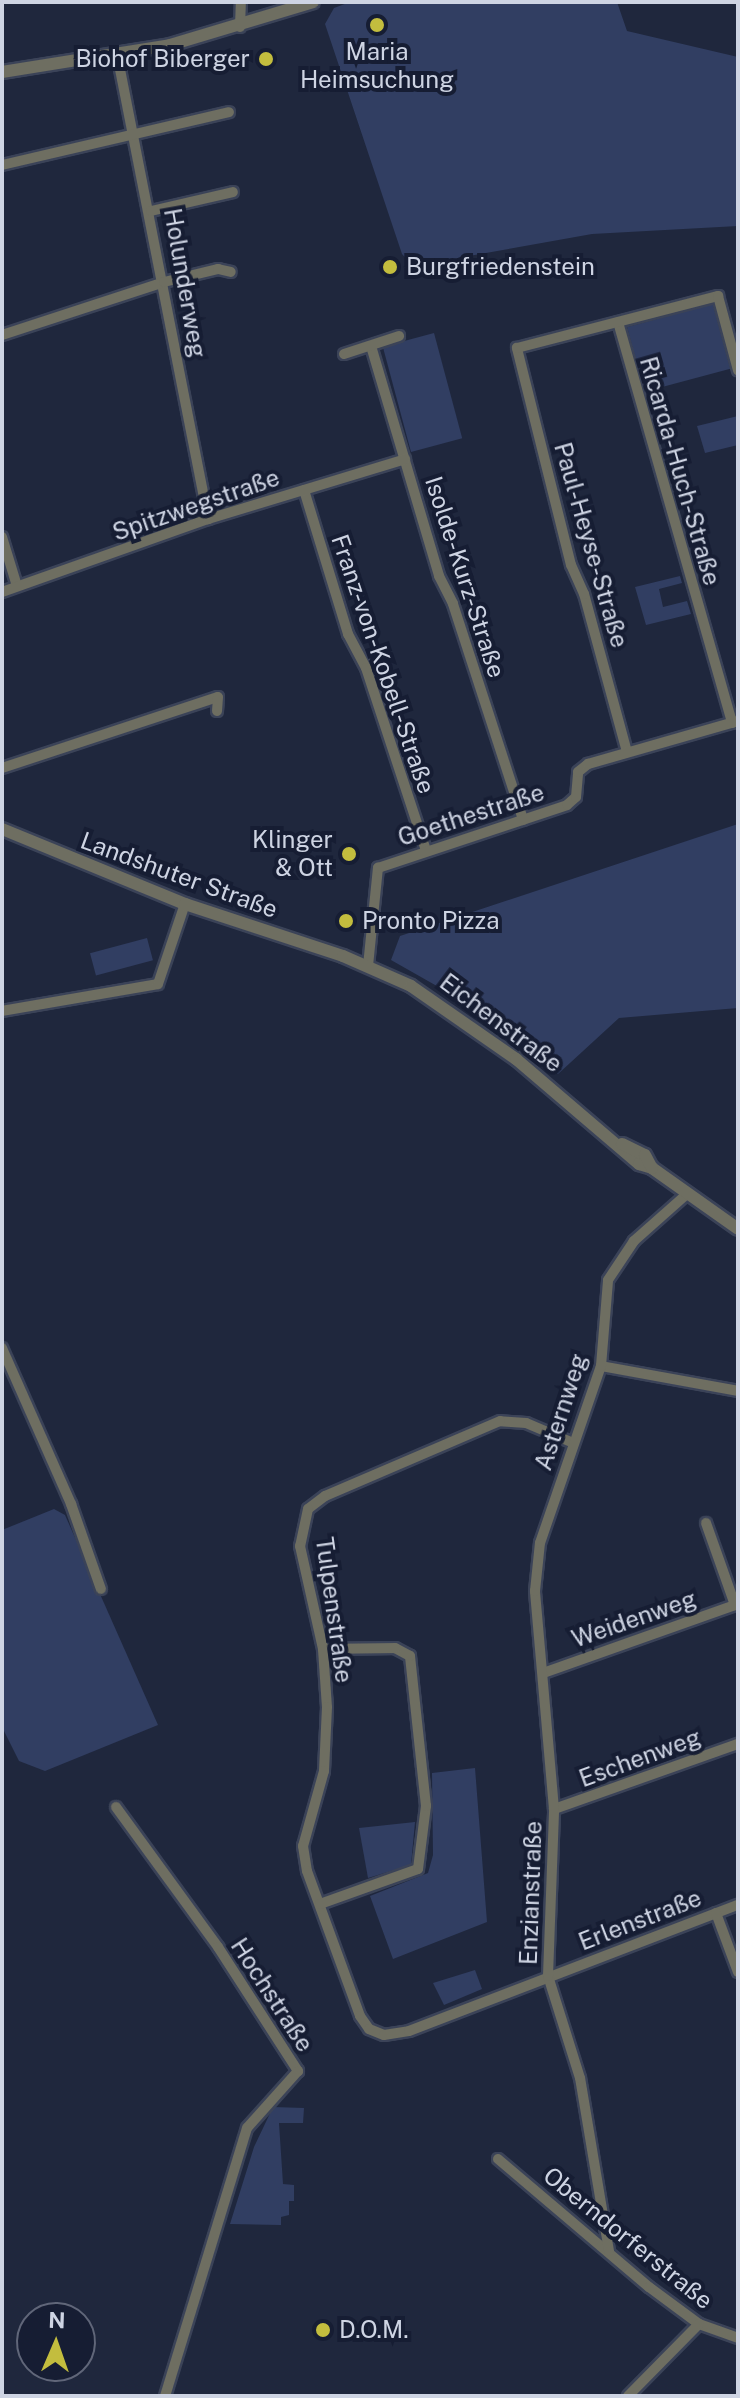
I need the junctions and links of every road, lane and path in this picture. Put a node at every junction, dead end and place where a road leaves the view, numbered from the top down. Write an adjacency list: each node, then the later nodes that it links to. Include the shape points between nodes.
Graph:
1 (241, 2): 3 (street)
2 (313, 2): 3 (street)
3 (240, 27): 4 (street)
4 (117, 54): 5 (street); 7 (street, Holunderweg)
5 (2, 72)
6 (229, 112): 7 (street)
7 (134, 133): 8 (street); 10 (street, Holunderweg)
8 (2, 165)
9 (233, 192): 10 (street)
10 (151, 211): 12 (street, Holunderweg)
11 (231, 272): 12 (street, via 218,269)
12 (164, 282): 14 (street); 21 (street, Holunderweg)
13 (618, 322): 18 (street, via 718,296); 26 (street, Ricarda-Huch-Straße); 27 (street, Paul-Heyse-Straße, via 517,348 571,565 584,594)
14 (2, 335)
15 (399, 336): 16 (street)
16 (371, 346): 17 (street); 19 (street, Isolde-Kurz-Straße)
17 (344, 354)
18 (738, 370)
19 (405, 459): 20 (street, Spitzwegstraße); 29 (street, Isolde-Kurz-Straße, via 439,576 453,604)
20 (304, 490): 21 (street, Spitzwegstraße); 31 (street, Franz-von-Kobell-Straße)
21 (208, 519): 23 (street, Spitzwegstraße)
22 (2, 537): 23 (street)
23 (17, 586): 24 (street, Spitzwegstraße)
24 (2, 592)
25 (217, 711): 28 (street, via 218,697)
26 (735, 722): 27 (street, Goethestraße)
27 (627, 752): 29 (street, Goethestraße, via 582,767 572,801)
28 (2, 768)
29 (523, 820): 31 (street, Goethestraße)
30 (2, 829): 32 (street, Landshuter Straße)
31 (426, 851): 34 (street, Goethestraße, via 376,872)
32 (185, 904): 33 (street, Landshuter Straße); 35 (street, via 158,984)
33 (343, 956): 34 (street, Eichenstraße)
34 (368, 966): 36 (street, Eichenstraße, via 456,1013 622,1144 639,1164)
35 (2, 1011)
36 (688, 1193): 37 (street, Eichenstraße); 39 (street, Asternweg, via 616,1261 608,1280)
37 (738, 1229)
38 (2, 1348): 43 (street, via 71,1504)
39 (601, 1366): 40 (street); 41 (street, Asternweg)
40 (738, 1391)
41 (571, 1442): 45 (street, Tulpenstraße, via 526,1423 500,1421 314,1503 304,1517 300,1546); 46 (street, Asternweg, via 540,1543 535,1591)
42 (706, 1523): 44 (street)
43 (101, 1589)
44 (736, 1604): 46 (street, Weidenweg)
45 (323, 1649): 50 (street, Tulpenstraße, via 324,1771 303,1846); 50 (street, via 395,1648 410,1656 426,1806 418,1869)
46 (543, 1673): 49 (street, Enzianstraße)
47 (738, 1744): 49 (street, Eschenweg)
48 (116, 1807): 60 (street, Hochstraße, via 218,1947 298,2071 247,2128)
49 (554, 1809): 54 (street, Enzianstraße)
50 (320, 1904): 55 (street, Tulpenstraße, via 360,2016)
51 (738, 1905): 52 (street, Erlenstraße)
52 (716, 1913): 53 (street); 54 (street, Erlenstraße)
53 (738, 1972)
54 (548, 1976): 55 (street, Erlenstraße, via 409,2031); 57 (street, Enzianstraße, via 580,2078)
55 (377, 2033)
56 (498, 2159): 57 (street, Oberndorferstraße)
57 (609, 2251): 58 (street, Oberndorferstraße)
58 (699, 2324): 59 (street, Oberndorferstraße); 61 (street)
59 (738, 2338)
60 (165, 2396)
61 (628, 2396)

